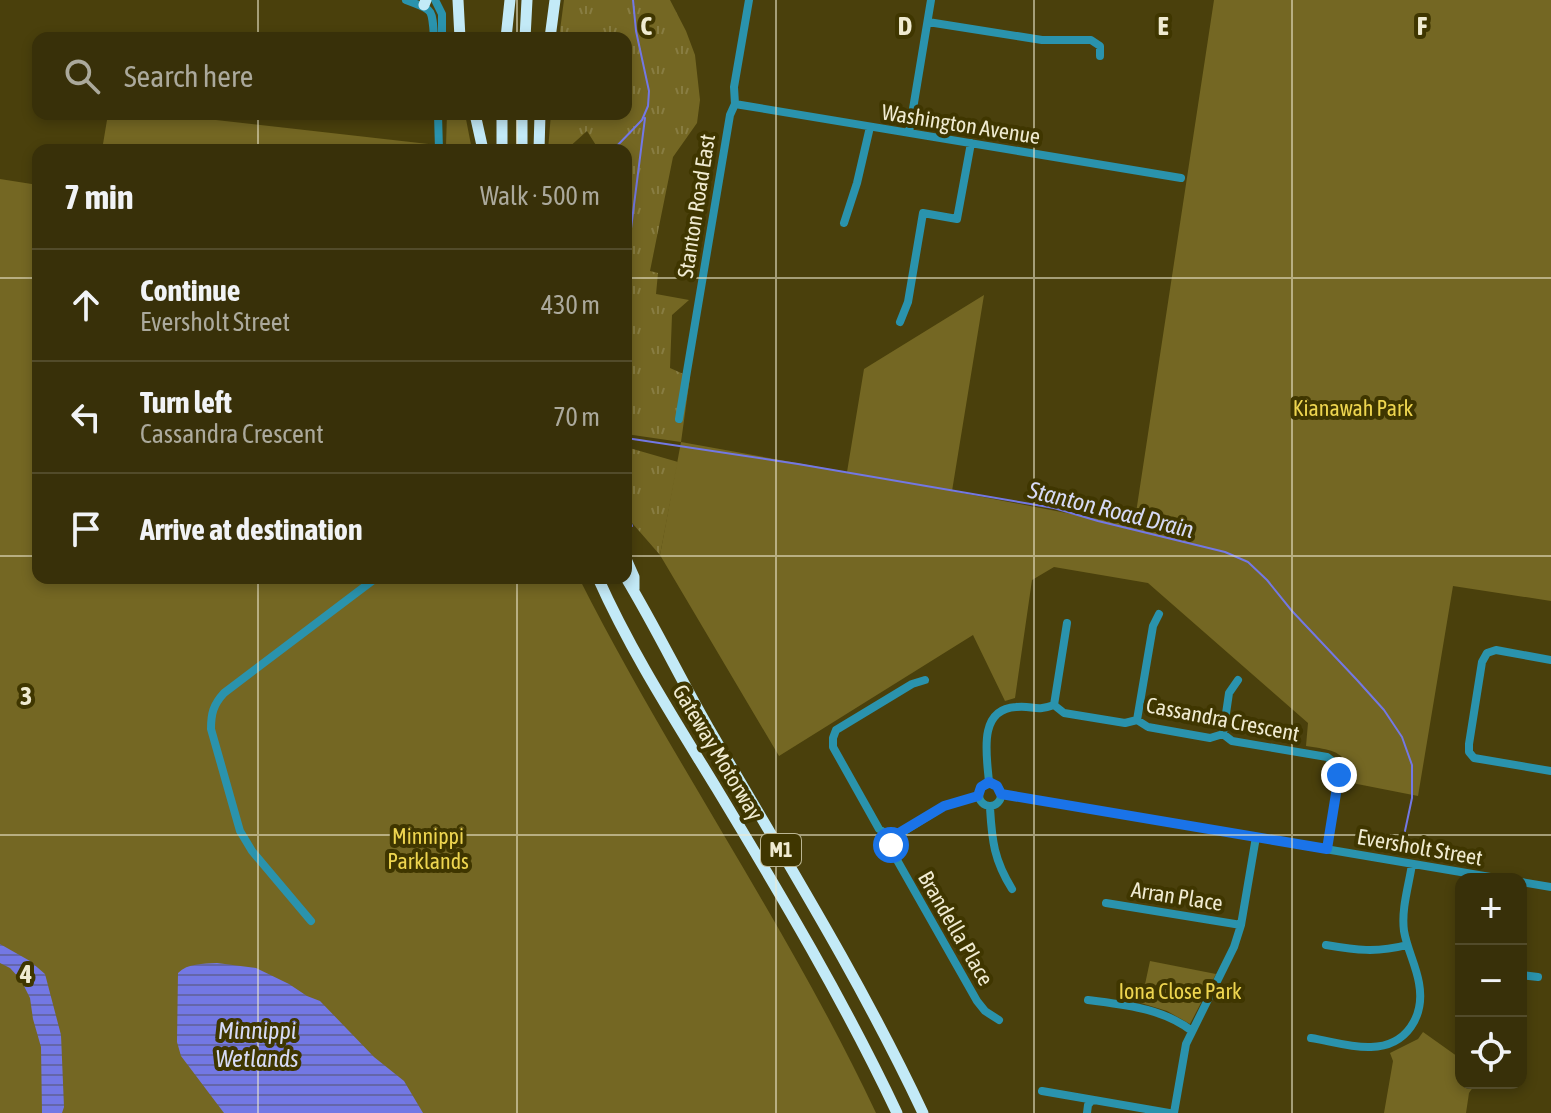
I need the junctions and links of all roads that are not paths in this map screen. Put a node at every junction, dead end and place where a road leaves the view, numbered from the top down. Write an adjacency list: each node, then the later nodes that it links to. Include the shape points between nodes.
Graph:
1 (406, 0): 8 (street)
2 (458, 0): 12 (highway)
3 (510, 0): 13 (highway)
4 (527, 0): 14 (highway)
5 (555, 0): 15 (highway)
6 (749, 0): 17 (street, Stanton Road East)
7 (931, 0): 9 (street)
8 (428, 2): 10 (street); 11 (street, via 442,14)
9 (928, 22): 16 (street, via 1042,40 1091,40 1100,46); 24 (street)
10 (433, 32)
11 (442, 32)
12 (460, 32)
13 (507, 32)
14 (525, 32)
15 (551, 32)
16 (1100, 56)
17 (735, 104): 23 (street, Washington Avenue); 34 (street, Stanton Road East)
18 (438, 120): 26 (street)
19 (476, 120): 27 (highway)
20 (502, 120): 28 (highway)
21 (522, 120): 29 (highway)
22 (540, 120): 30 (highway)
23 (870, 127): 24 (street, Washington Avenue); 32 (street)
24 (909, 133): 25 (street, Washington Avenue)
25 (971, 143): 31 (street, Washington Avenue); 33 (street, via 957,219 923,213)
26 (439, 144)
27 (482, 144)
28 (502, 144)
29 (522, 144)
30 (539, 144)
31 (1181, 178)
32 (844, 223)
33 (900, 322)
34 (679, 419)
35 (632, 572): 39 (highway)
36 (368, 584): 62 (street, via 224,693 211,717 240,831)
37 (601, 584): 74 (highway, Gateway Motorway / M1, via 640,661 855,1025)
38 (630, 584): 39 (highway, Gateway Motorway / M1)
39 (634, 591): 75 (highway, Gateway Motorway / M1, via 834,941)
40 (1159, 614): 46 (street)
41 (1067, 623): 45 (street)
42 (1551, 660): 48 (street, via 1487,653 1469,752 1474,758)
43 (925, 680): 54 (street, Brandella Place, via 836,730 833,738 833,747 879,829)
44 (1238, 680): 47 (street, via 1229,693)
45 (1054, 705): 46 (street, Cassandra Crescent, via 1064,713 1125,723); 49 (street, Cassandra Crescent, via 1017,706 996,715 986,736)
46 (1137, 720): 47 (street, Cassandra Crescent, via 1148,727 1210,738)
47 (1223, 734): 55 (street, Cassandra Crescent, via 1232,741 1327,757 1336,764 1339,775)
48 (1551, 771)
49 (989, 782): 50 (street); 51 (street)
50 (1001, 794): 52 (street); 53 (street, Eversholt Street)
51 (978, 796): 52 (street); 54 (street, via 944,806)
52 (990, 808): 60 (street, via 995,856)
53 (1256, 837): 55 (street, Eversholt Street); 63 (street)
54 (893, 838): 69 (street, Brandella Place, via 893,853 977,1001)
55 (1327, 849): 56 (street, Eversholt Street)
56 (1412, 864): 57 (street, Eversholt Street); 65 (street, via 1403,914)
57 (1464, 873)
58 (1527, 883): 59 (street)
59 (1551, 887)
60 (1012, 889)
61 (1106, 903): 63 (street, Arran Place)
62 (311, 921)
63 (1241, 925): 70 (street)
64 (1326, 945): 65 (street, via 1363,951)
65 (1407, 945): 71 (street, via 1420,1003 1418,1016 1404,1035 1370,1047)
66 (1527, 976): 67 (street)
67 (1538, 977)
68 (1088, 1000): 70 (street, via 1148,1009)
69 (999, 1020)
70 (1192, 1031): 77 (street)
71 (1311, 1038)
72 (1042, 1091): 73 (street)
73 (1092, 1100): 76 (street); 77 (street)
74 (897, 1113)
75 (923, 1113)
76 (1087, 1113)
77 (1171, 1113)

